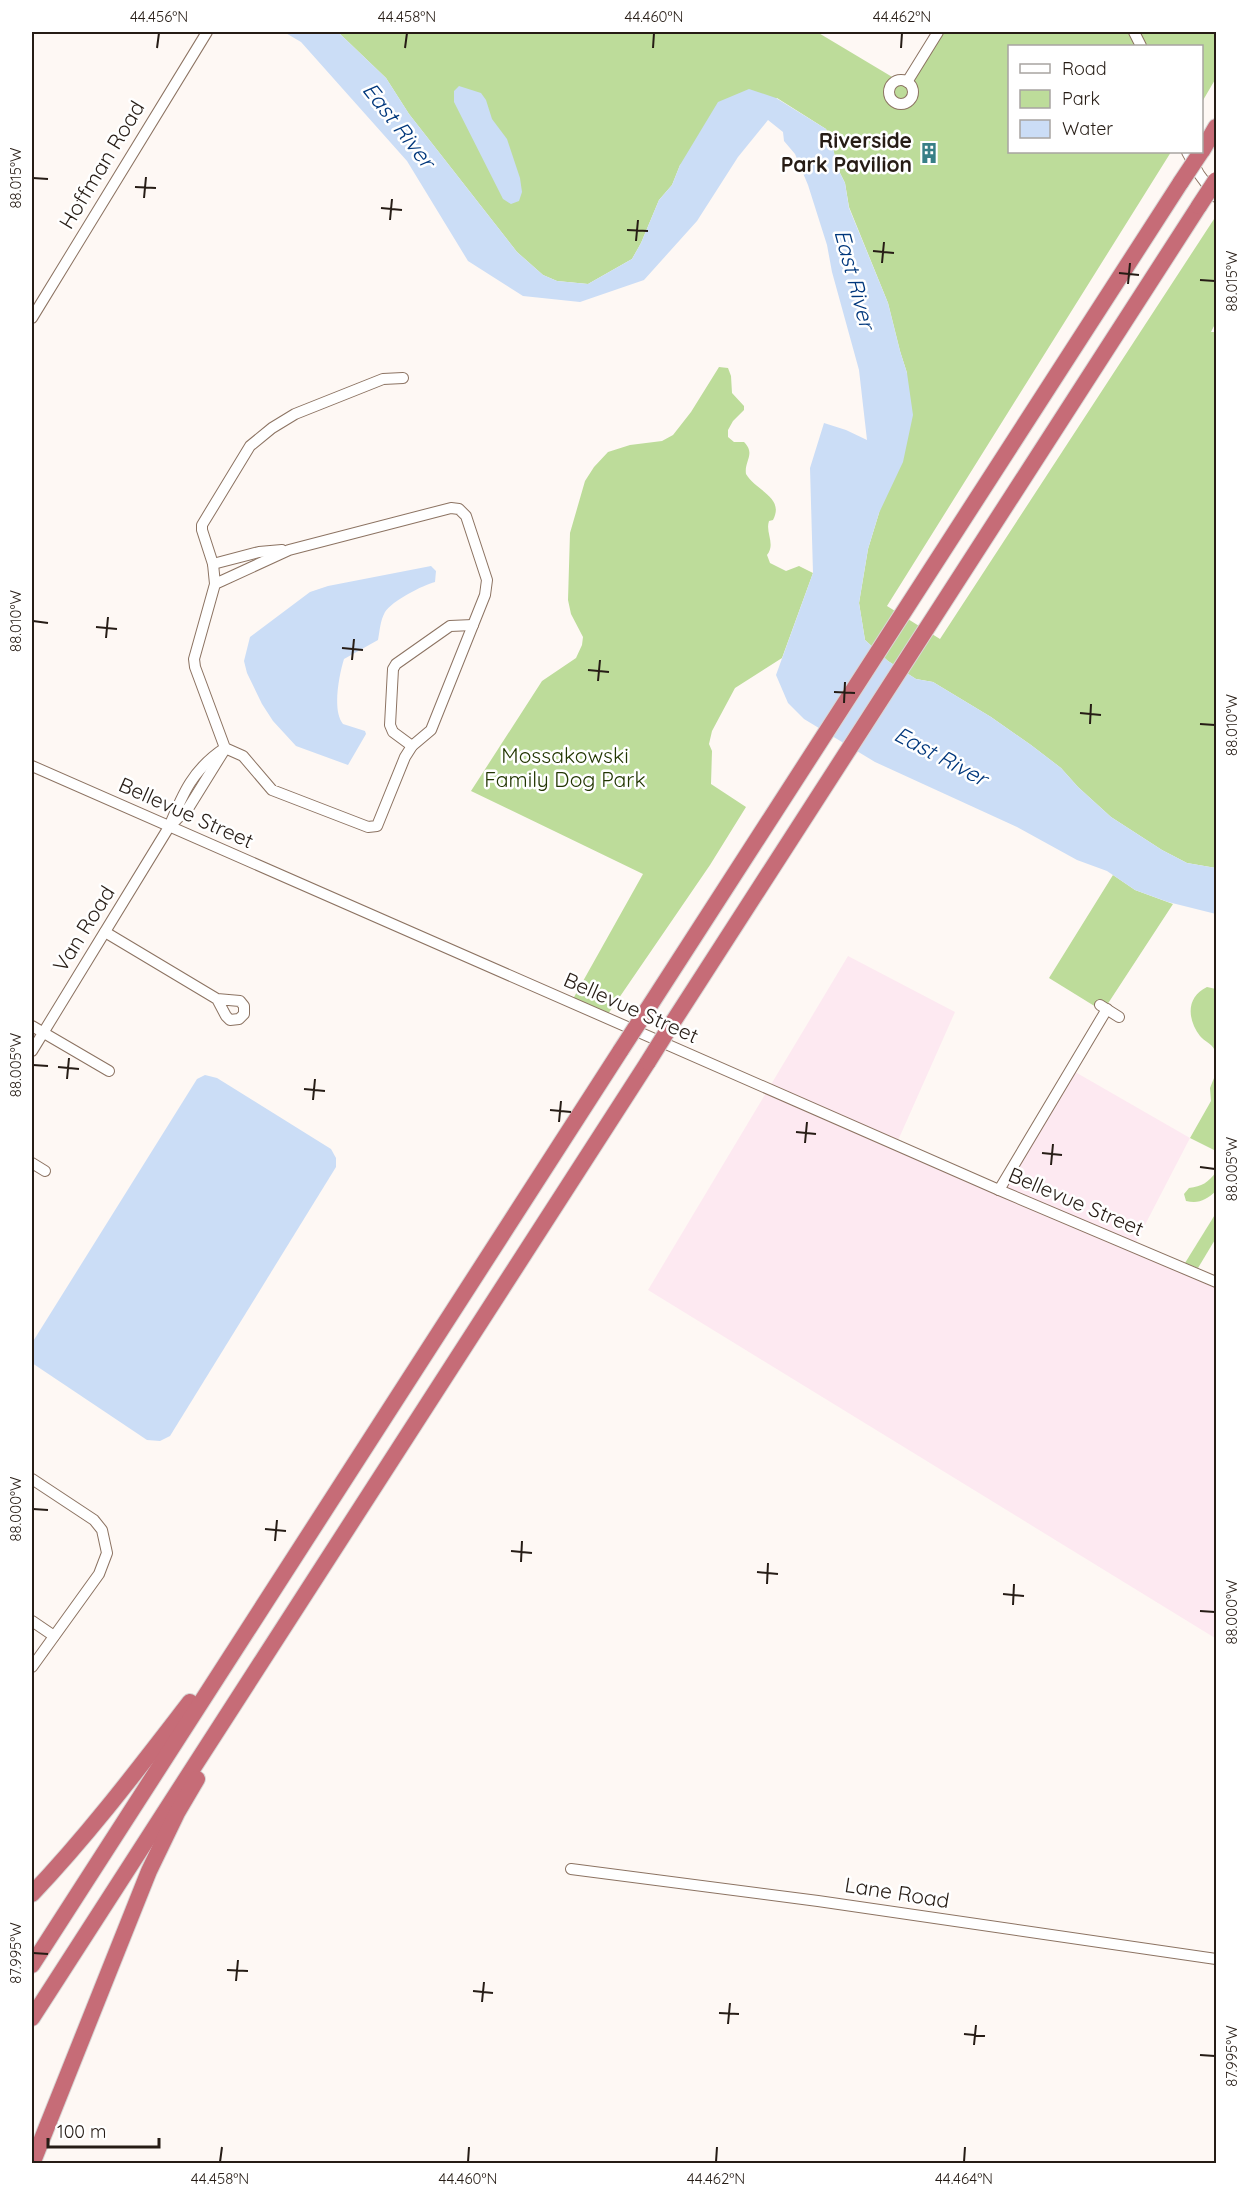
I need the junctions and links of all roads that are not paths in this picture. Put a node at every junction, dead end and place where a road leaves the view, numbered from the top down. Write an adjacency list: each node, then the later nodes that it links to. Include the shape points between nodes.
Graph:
1 (207, 32): 10 (street, Hoffman Road)
2 (938, 32): 3 (street)
3 (907, 82)
4 (1216, 127): 5 (highway)
5 (1203, 148)
6 (1187, 153): 9 (street)
7 (1200, 153): 35 (highway, bridge)
8 (1216, 180): 32 (highway, bridge)
9 (1216, 197)
10 (32, 318)
11 (403, 378): 13 (street, via 383,379 295,414 255,440 202,525)
12 (288, 550): 13 (street, via 259,552); 14 (street); 15 (street, via 459,509 466,516 487,580)
13 (213, 564): 14 (street)
14 (215, 584): 17 (street, via 194,659)
15 (473, 625): 16 (street, via 431,730); 16 (street, via 450,626 401,659 393,669 390,725)
16 (412, 746): 17 (street, via 377,826 368,827 272,790 243,756)
17 (225, 748): 19 (street, Van Road, via 198,769)
18 (32, 766): 19 (street, Bellevue Street)
19 (169, 827): 20 (street, Van Road); 29 (street, Bellevue Street)
20 (105, 932): 21 (street); 24 (street, Van Road)
21 (217, 999)
22 (1119, 1017): 29 (street, via 1103,1007)
23 (32, 1026): 24 (street)
24 (43, 1033): 25 (street, Van Road); 26 (street)
25 (32, 1051)
26 (109, 1071)
27 (32, 1163): 28 (street)
28 (45, 1171)
29 (999, 1191): 30 (street, Bellevue Street)
30 (1216, 1282)
31 (32, 1479): 34 (street, via 94,1520 107,1545 99,1574)
32 (294, 1611): 41 (highway); 42 (highway, via 291,1626 177,1813 149,1871)
33 (32, 1621): 34 (street)
34 (54, 1636): 36 (street)
35 (235, 1649): 38 (highway); 40 (highway)
36 (32, 1667)
37 (571, 1869): 39 (street, Lane Road)
38 (32, 1894)
39 (1216, 1959)
40 (32, 1965)
41 (32, 2018)
42 (32, 2163)

